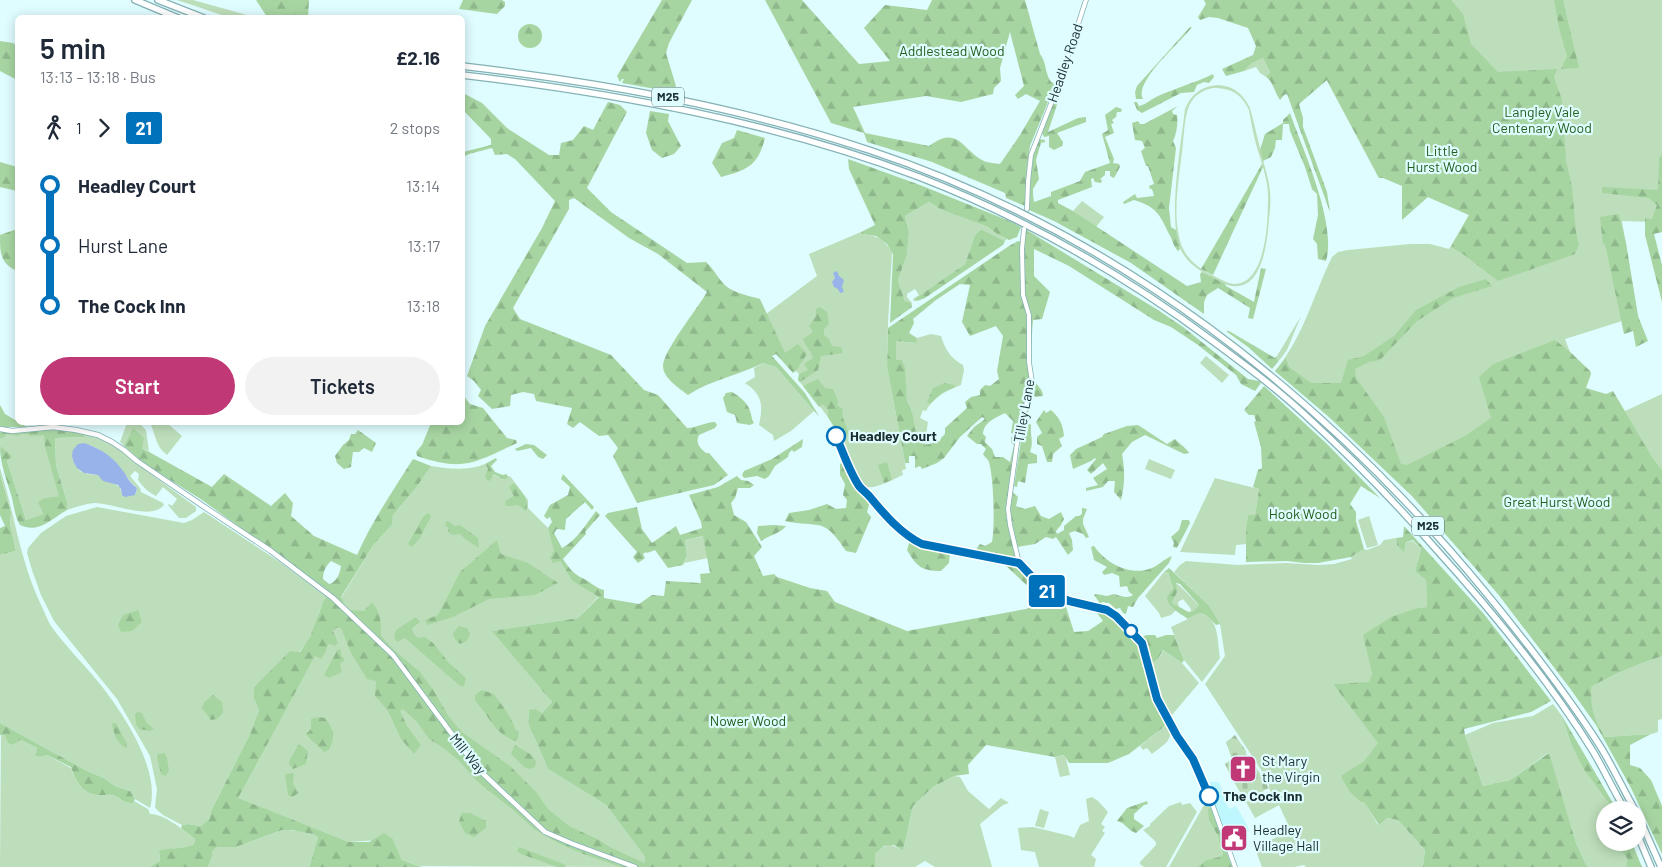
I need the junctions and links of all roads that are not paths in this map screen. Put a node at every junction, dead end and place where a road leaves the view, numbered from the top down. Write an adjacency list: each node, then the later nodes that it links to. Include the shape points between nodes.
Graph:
1 (135, 0): 4 (highway)
2 (158, 0): 5 (highway)
3 (1086, 0): 8 (street, Headley Road, via 1031,155)
4 (171, 15)
5 (196, 15)
6 (465, 66): 12 (highway, M25, via 564,79 674,99 799,129 869,150 1015,209 1128,271 1186,310 1280,382 1409,505 1516,629 1601,748)
7 (465, 75): 11 (highway, M25, via 566,88 678,109 800,138 866,158 1013,217 1124,279 1182,318 1274,389 1404,512 1464,580 1530,663 1594,753)
8 (1027, 209)
9 (1024, 229): 16 (street, Tilley Lane, via 1022,295 1029,315 1032,382 1018,436 1008,509 1019,563 1050,593 1107,610 1142,643 1157,699 1193,759)
10 (0, 429): 15 (main road, Mill Way, via 63,428 87,432 112,442 333,598 393,654 478,769 545,832)
11 (1620, 801)
12 (1630, 801)
13 (1646, 833): 18 (highway)
14 (1644, 851): 17 (highway)
15 (635, 867)
16 (1234, 867)
17 (1651, 867)
18 (1661, 867)

